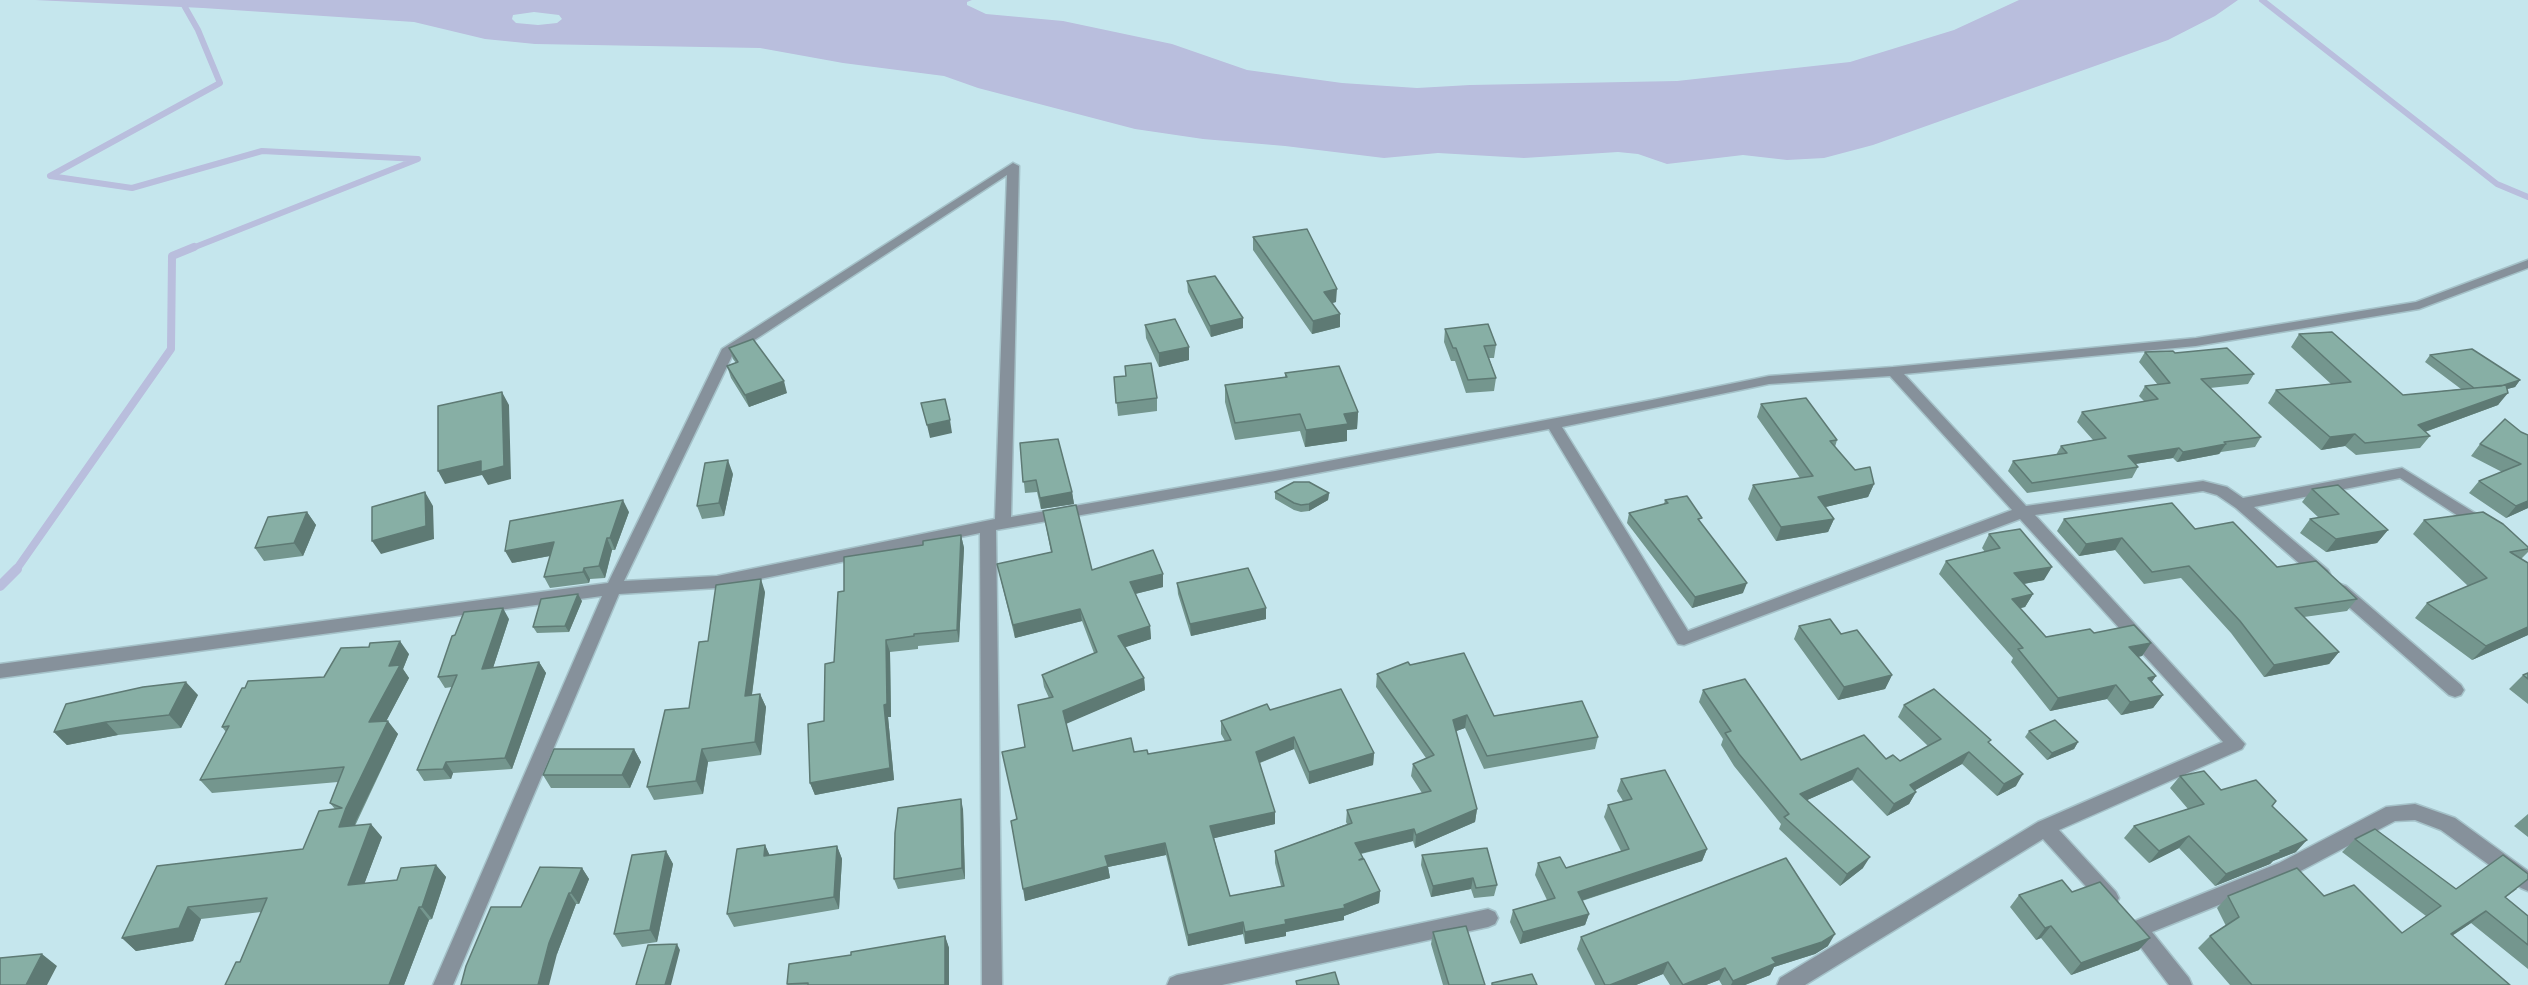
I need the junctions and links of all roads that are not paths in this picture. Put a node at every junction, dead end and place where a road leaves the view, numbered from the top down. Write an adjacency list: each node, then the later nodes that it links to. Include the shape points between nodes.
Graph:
1 (2528, 264): 2 (street, via 2419,305 2196,342)
2 (1893, 372): 3 (street, via 1770,380); 5 (street)
3 (1553, 424): 5 (street, via 1684,639); 6 (street)
4 (2241, 504): 5 (street, via 2222,491 2203,486); 7 (street, via 2402,473); 10 (street)
5 (2022, 512): 11 (street, via 2236,744)
6 (995, 525): 8 (street, via 717,582); 8 (street, via 1013,166 727,352); 16 (street)
7 (2499, 535)
8 (613, 588): 9 (street); 15 (street)
9 (0, 671)
10 (2455, 690)
11 (2045, 828): 14 (street); 18 (street)
12 (2528, 882): 14 (street, via 2448,824 2415,812 2393,813 2286,869)
13 (1488, 918): 17 (street)
14 (2129, 921): 19 (street)
15 (443, 985)
16 (992, 985)
17 (1177, 985)
18 (1787, 985)
19 (2182, 985)

